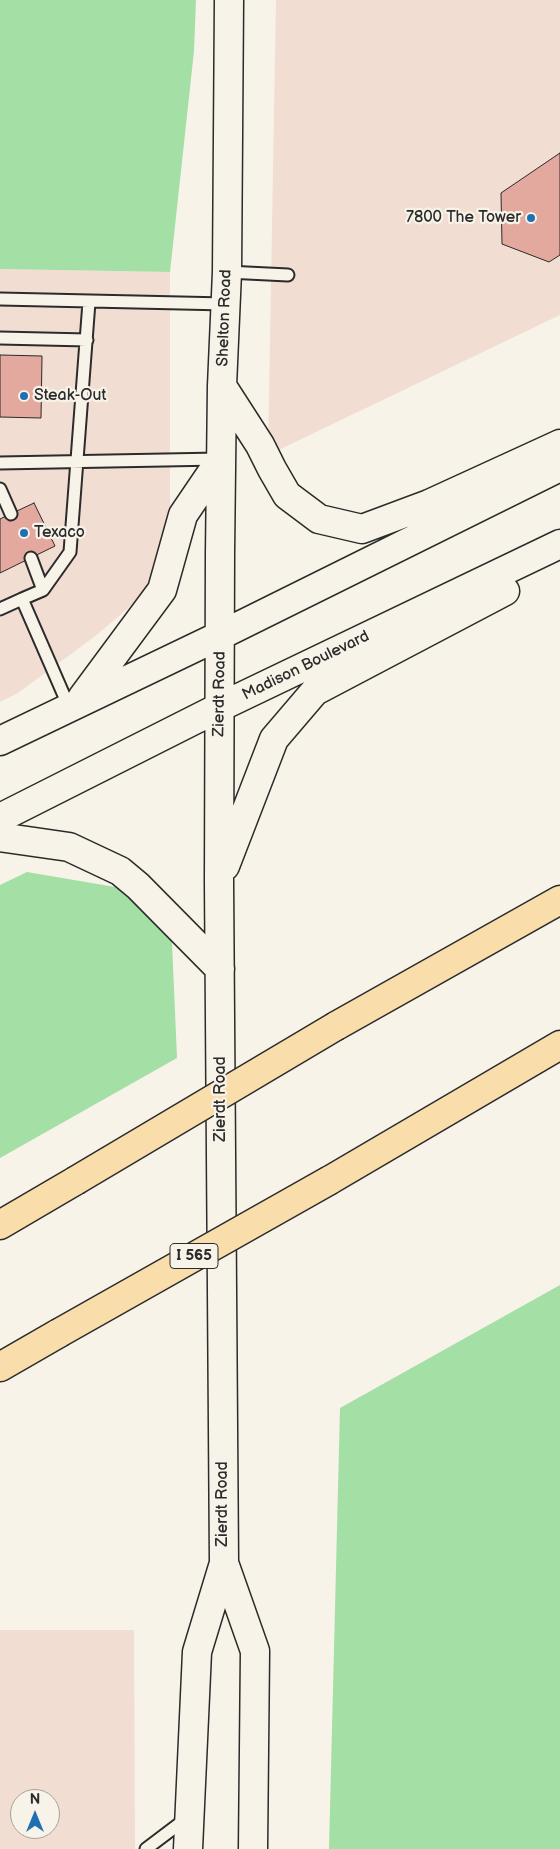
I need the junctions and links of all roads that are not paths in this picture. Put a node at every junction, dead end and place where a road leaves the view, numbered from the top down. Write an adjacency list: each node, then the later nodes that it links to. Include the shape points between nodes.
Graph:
1 (229, 0): 2 (main road, Shelton Road)
2 (227, 272): 3 (lane); 6 (main road, Shelton Road)
3 (288, 274)
4 (0, 299): 5 (lane)
5 (89, 302): 6 (lane); 8 (lane)
6 (226, 304): 9 (main road, Shelton Road)
7 (0, 338): 8 (lane)
8 (87, 340): 12 (lane)
9 (222, 386): 10 (main road, via 287,495 319,519 362,529 429,504); 11 (main road, Shelton Road)
10 (560, 444)
11 (221, 458): 12 (lane); 23 (main road, Shelton Road); 24 (main road, via 183,515 162,590)
12 (78, 461): 13 (lane); 20 (lane, via 70,552)
13 (0, 463)
14 (560, 467): 23 (main road)
15 (0, 489): 16 (lane)
16 (11, 514)
17 (560, 544): 25 (main road, Madison Boulevard)
18 (31, 558): 20 (lane)
19 (560, 561): 29 (main road, via 315,691 274,739)
20 (43, 590): 21 (lane)
21 (22, 599): 22 (lane); 24 (lane)
22 (0, 609)
23 (221, 635): 24 (main road); 25 (main road, Zierdt Road)
24 (74, 704): 26 (main road)
25 (220, 707): 27 (main road, Madison Boulevard); 29 (main road, Zierdt Road)
26 (0, 741)
27 (0, 818)
28 (0, 837): 31 (main road, via 69,847 120,871)
29 (219, 882): 31 (main road, Zierdt Road)
30 (560, 900): 33 (highway, bridge, via 336,1026)
31 (220, 969): 35 (main road, Zierdt Road)
32 (560, 1045): 34 (highway, I 565, bridge)
33 (0, 1225)
34 (0, 1367)
35 (224, 1563): 36 (main road, Zierdt Road, via 197,1652); 39 (main road, Zierdt Road, via 255,1651)
36 (188, 1817): 37 (lane); 38 (main road, Zierdt Road)
37 (146, 1849)
38 (188, 1849)
39 (253, 1849)

